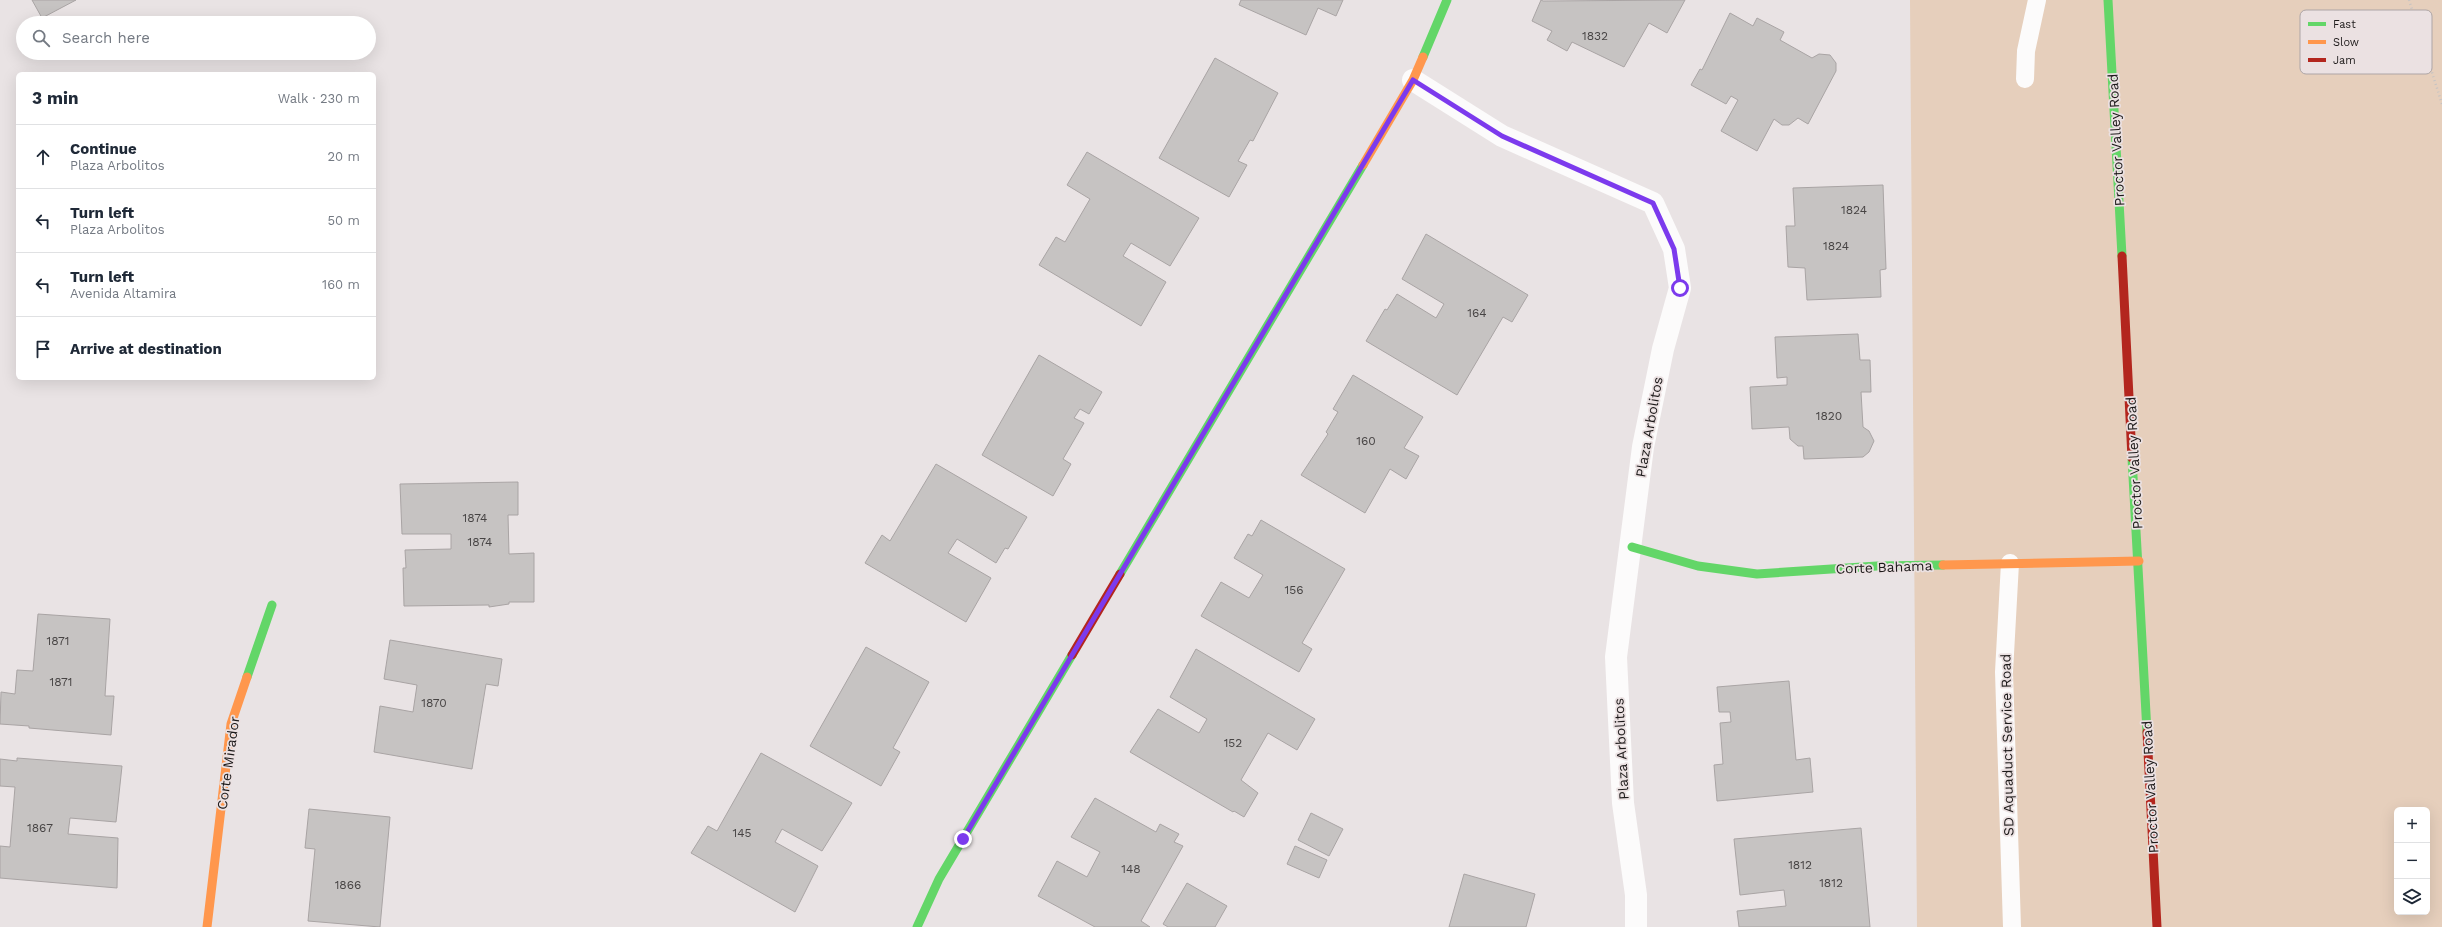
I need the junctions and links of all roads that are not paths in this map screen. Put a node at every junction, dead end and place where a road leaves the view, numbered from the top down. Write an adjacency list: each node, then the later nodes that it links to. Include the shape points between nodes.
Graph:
1 (1447, 0): 5 (street)
2 (2037, 0): 4 (lane, via 2026,51)
3 (2108, 0): 7 (street, Proctor Valley Road)
4 (2025, 79)
5 (1413, 80): 6 (street, Plaza Arbolitos, via 1502,136 1653,203 1674,249 1680,288 1663,349 1643,447); 11 (street, via 939,879)
6 (1632, 547): 8 (street, Corte Bahama, via 1698,566 1757,574 1878,566); 12 (street, Plaza Arbolitos, via 1616,657 1623,803 1636,895)
7 (2139, 561): 8 (street, Corte Bahama); 14 (street, Proctor Valley Road)
8 (2010, 563): 13 (lane, SD Aquaduct Service Road, via 2004,672)
9 (272, 605): 10 (street, Corte Mirador, via 231,724)
10 (207, 927)
11 (917, 927)
12 (1636, 927)
13 (2012, 927)
14 (2157, 927)

